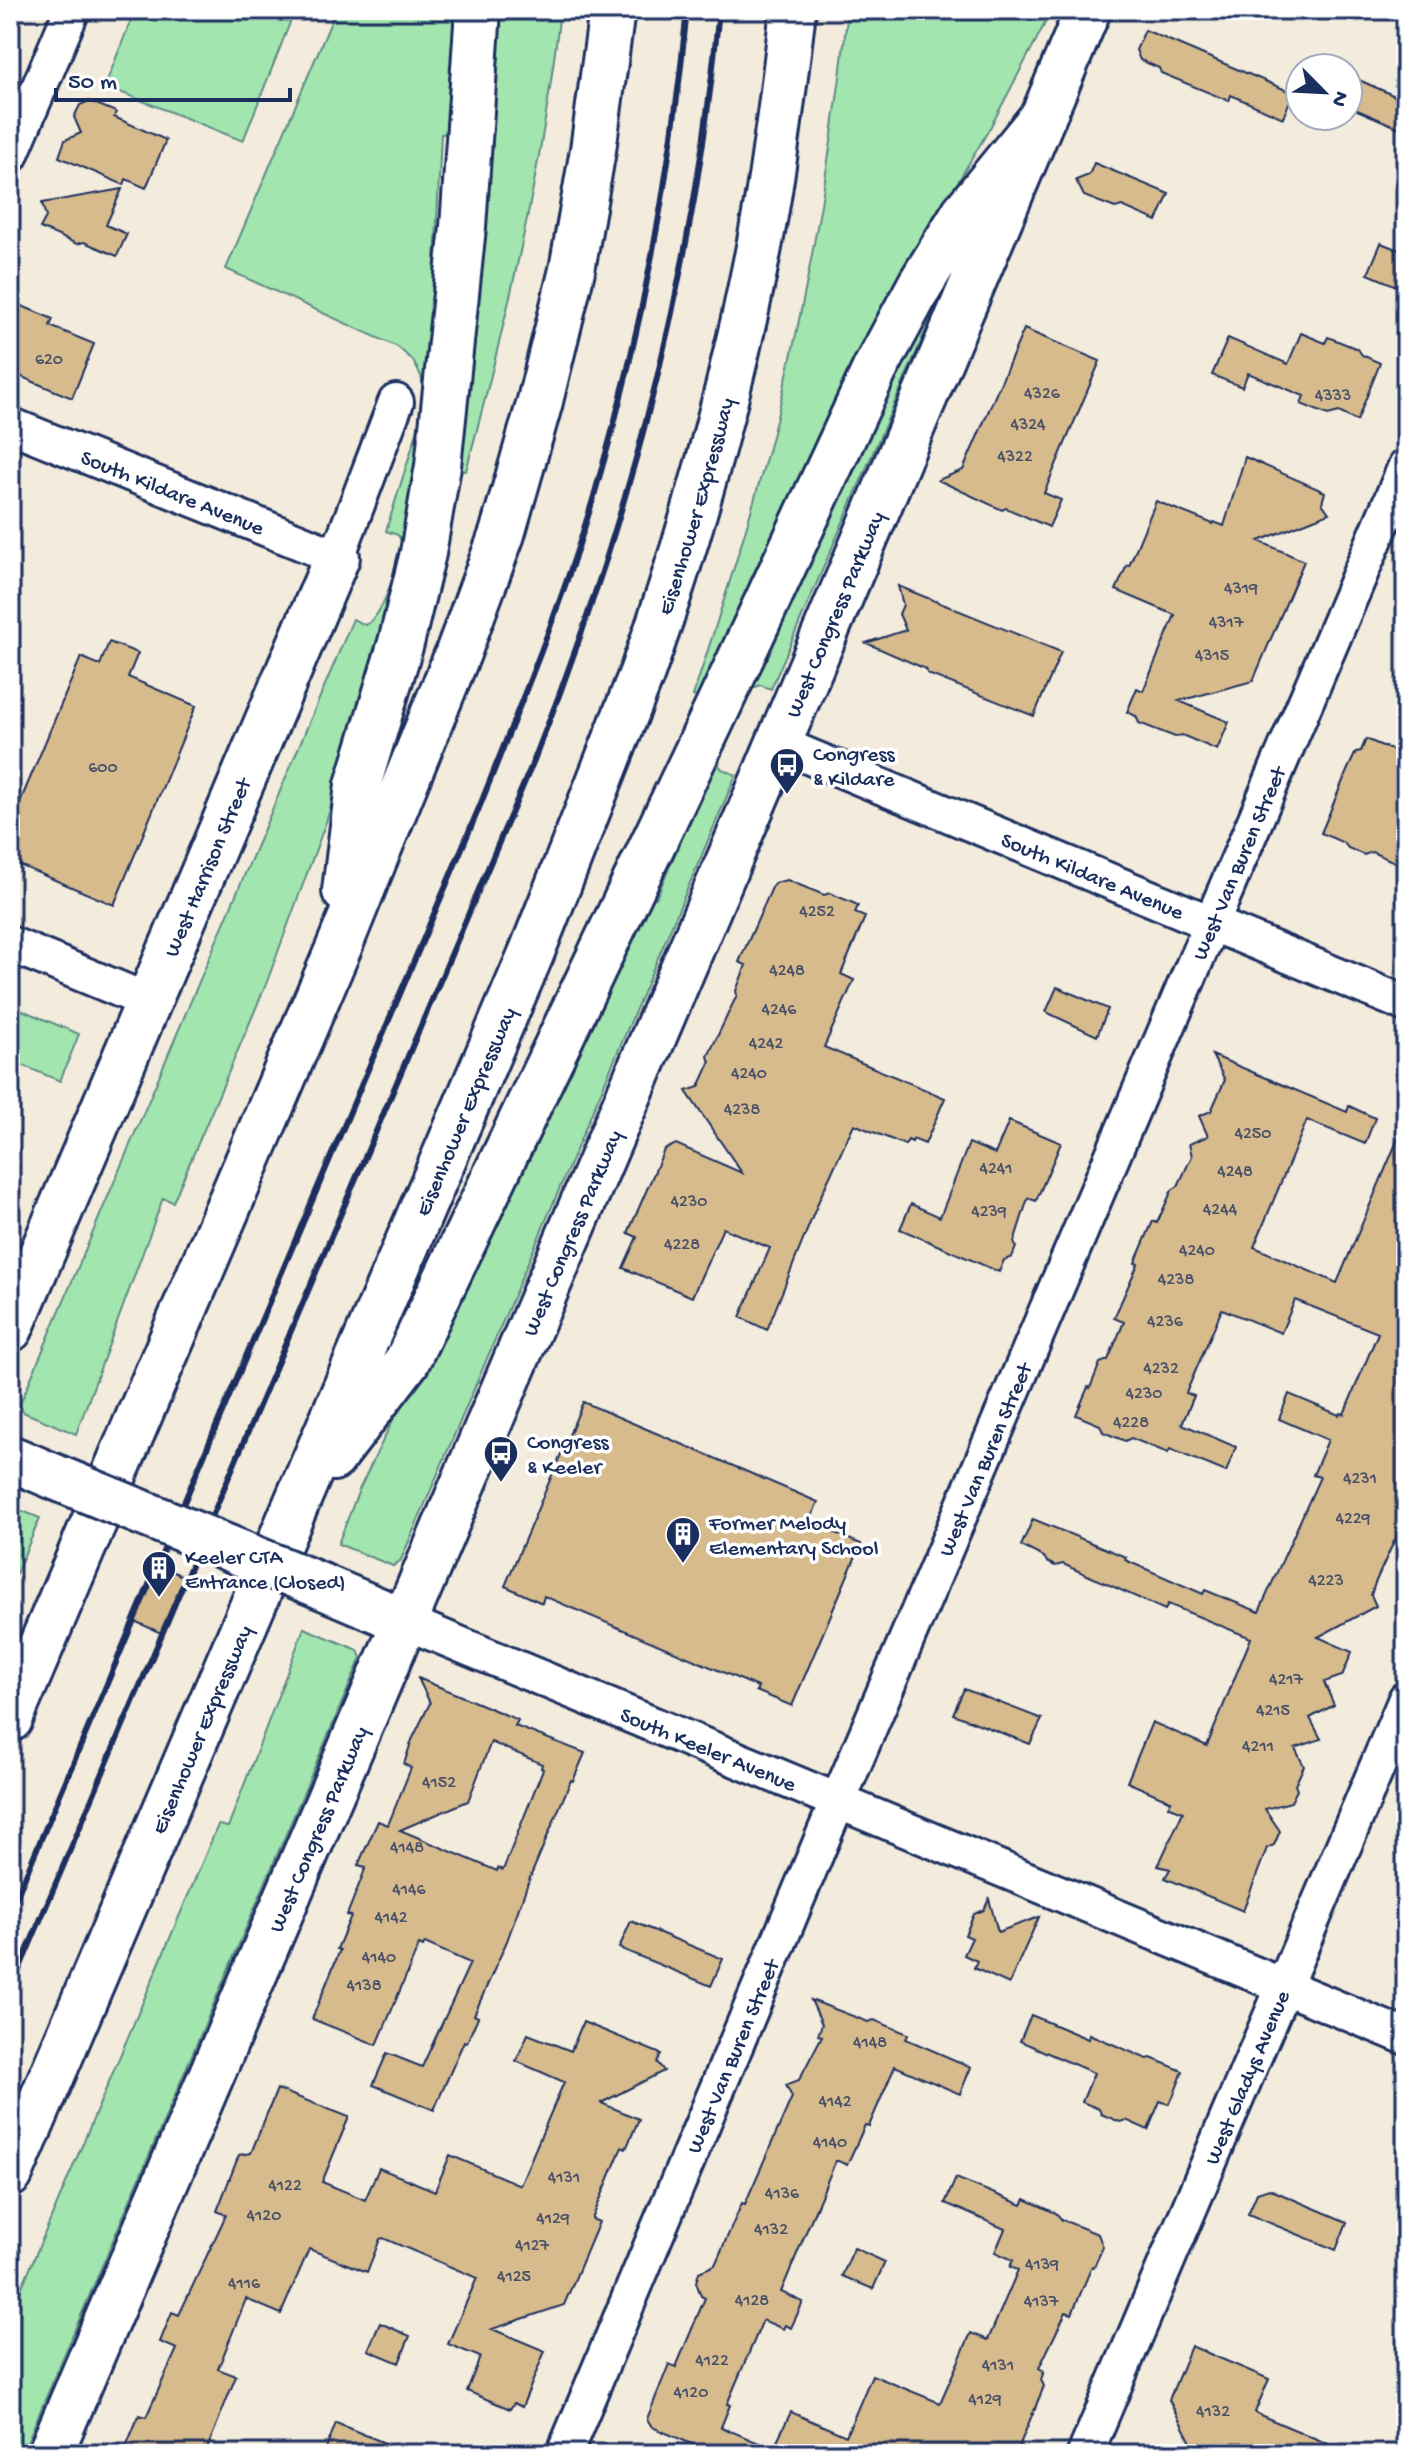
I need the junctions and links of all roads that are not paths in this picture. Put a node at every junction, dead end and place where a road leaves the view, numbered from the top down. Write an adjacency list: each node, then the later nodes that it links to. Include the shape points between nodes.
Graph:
1 (72, 10): 7 (street)
2 (478, 10): 15 (main road, via 463,227 438,466 401,643 358,785)
3 (612, 10): 15 (main road, via 572,270 523,462 458,653)
4 (793, 10): 20 (main road, Eisenhower Expressway, via 765,214 740,336 707,470 659,626 531,954)
5 (1088, 10): 6 (main road, West Congress Parkway)
6 (1044, 115): 12 (main road, West Congress Parkway); 20 (main road, via 964,213 875,369 407,1361)
7 (10, 156)
8 (396, 402): 11 (street, West Harrison Street)
9 (10, 425): 11 (street, South Kildare Avenue)
10 (1406, 466): 13 (street, West Van Buren Street)
11 (337, 557): 16 (main road, West Harrison Street)
12 (779, 744): 13 (street, South Kildare Avenue); 21 (main road, West Congress Parkway)
13 (1213, 924): 17 (street, South Kildare Avenue); 24 (street, West Van Buren Street)
14 (10, 944): 16 (street)
15 (339, 947): 23 (main road)
16 (150, 1002): 18 (main road, West Harrison Street)
17 (1406, 1004)
18 (10, 1329)
19 (10, 1458): 21 (main road, South Keeler Avenue, bridge)
20 (294, 1507): 27 (main road, Eisenhower Expressway)
21 (406, 1622): 24 (street, South Keeler Avenue); 28 (main road, West Congress Parkway)
22 (1406, 1699): 25 (street, West Gladys Avenue)
23 (10, 1719)
24 (838, 1801): 25 (street, South Keeler Avenue); 29 (street, West Van Buren Street)
25 (1284, 1986): 26 (street, South Keeler Avenue); 30 (street, West Gladys Avenue)
26 (1406, 2037)
27 (10, 2174)
28 (50, 2454)
29 (564, 2454)
30 (1085, 2454)

